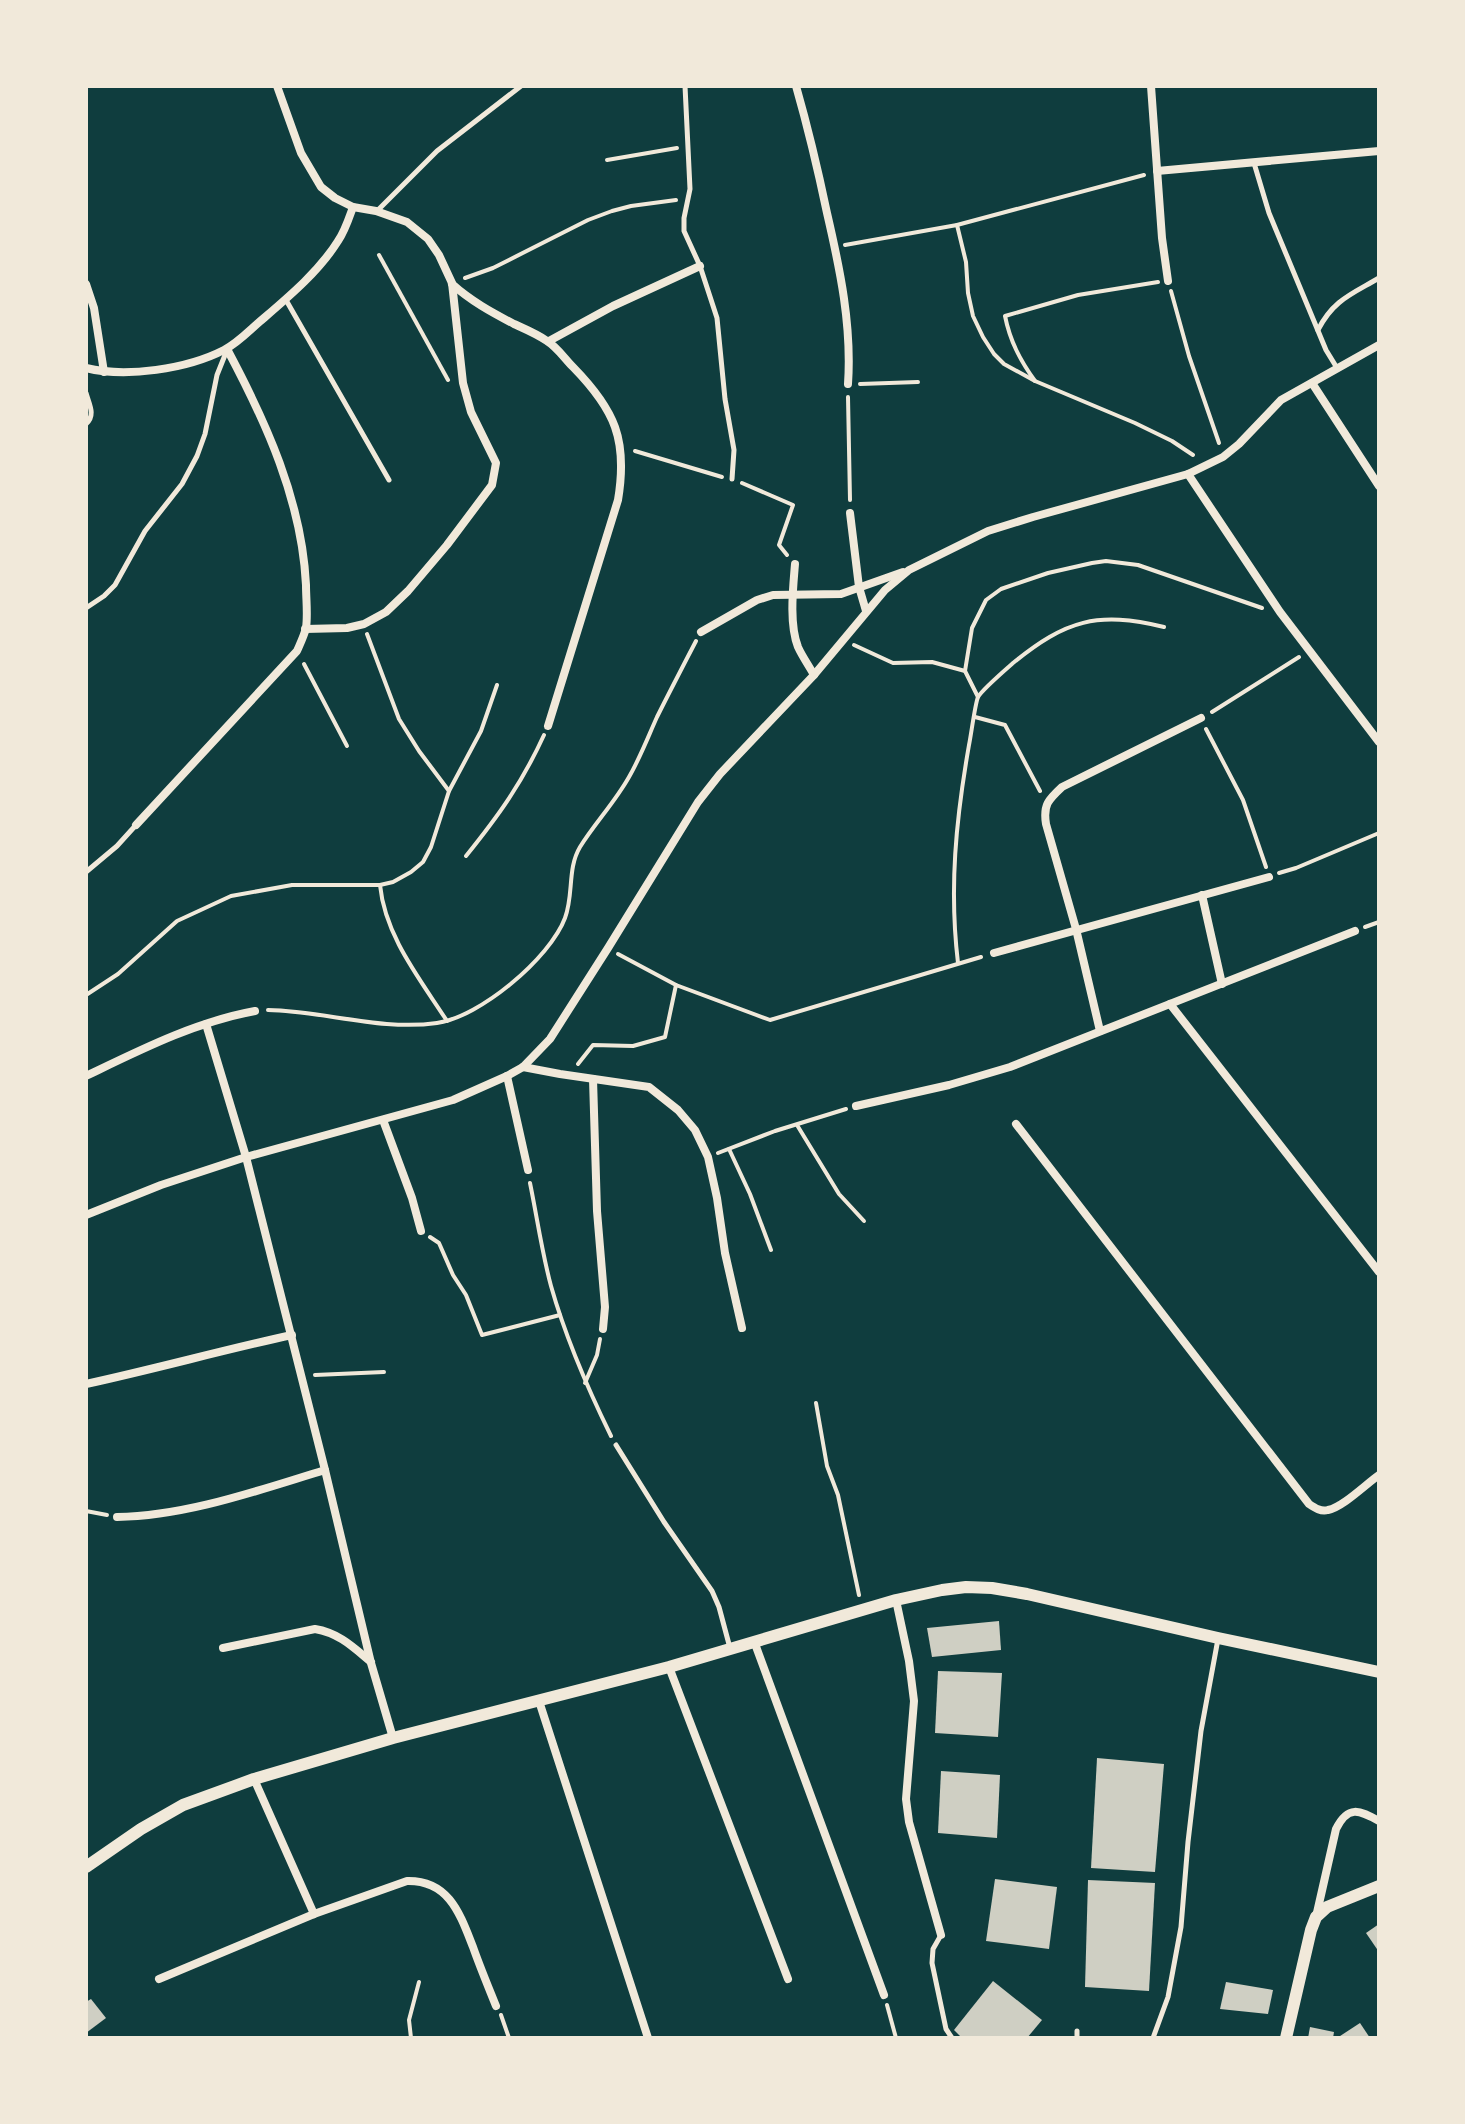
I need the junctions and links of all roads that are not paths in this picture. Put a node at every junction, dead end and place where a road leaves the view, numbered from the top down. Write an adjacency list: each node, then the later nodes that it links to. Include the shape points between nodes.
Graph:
1 (277, 86): 9 (street, via 311,172 321,187)
2 (521, 86): 10 (lane, via 437,151)
3 (685, 86): 11 (lane, via 689,198 684,231)
4 (796, 86): 25 (street, via 845,297)
5 (1151, 86): 8 (street)
6 (1379, 151): 7 (street)
7 (1254, 163): 8 (street); 17 (lane)
8 (1157, 171): 13 (street)
9 (353, 207): 10 (street); 16 (street, via 326,259)
10 (376, 211): 14 (street, via 407,222 428,239)
11 (700, 266): 18 (street); 29 (lane, via 717,318 734,450)
12 (1379, 278): 17 (lane, via 1327,313)
13 (1168, 281)
14 (452, 283): 18 (street, via 490,312); 39 (street, via 463,383 496,463 492,485 386,612 347,628)
15 (86, 284): 23 (street)
16 (286, 300): 20 (street); 30 (lane)
17 (1318, 331): 22 (lane)
18 (549, 341): 43 (street, via 609,411 621,447 622,474)
19 (1379, 345): 22 (street)
20 (227, 349): 23 (street, via 168,369); 37 (lane, via 205,434 182,484 145,531 115,585); 39 (street, via 271,438 290,498 301,538)
21 (86, 368): 23 (street)
22 (1338, 369): 24 (street)
23 (104, 372)
24 (1312, 383): 28 (street, via 1281,400 1223,457); 31 (street)
25 (848, 384)
26 (86, 393): 27 (lane, via 92,413)
27 (86, 424)
28 (1188, 474): 34 (street, via 988,531); 44 (street, via 1280,612)
29 (732, 479)
30 (389, 480)
31 (1379, 486)
32 (850, 513): 35 (street)
33 (795, 564): 36 (street)
34 (909, 570): 35 (street); 38 (street)
35 (859, 587): 36 (street, via 841,594); 38 (street)
36 (792, 594): 40 (street, via 757,600); 41 (street, via 798,647)
37 (86, 608)
38 (866, 611): 41 (street)
39 (305, 629): 45 (street, via 297,651)
40 (701, 632)
41 (814, 675): 57 (street, via 698,802 550,1039)
42 (1201, 718): 49 (street, via 1062,787 1047,803 1046,824)
43 (548, 726)
44 (1379, 742)
45 (136, 825): 46 (lane)
46 (86, 872)
47 (1269, 877): 48 (street)
48 (1202, 895): 49 (street); 52 (street)
49 (1076, 929): 51 (street); 56 (street)
50 (1355, 931): 52 (street)
51 (994, 953)
52 (1222, 984): 53 (street)
53 (1170, 1004): 56 (street); 68 (street)
54 (255, 1011): 55 (street)
55 (206, 1024): 58 (street); 64 (street)
56 (1100, 1031): 61 (street, via 1010,1067)
57 (523, 1067): 59 (street); 60 (street)
58 (86, 1076)
59 (507, 1076): 62 (street, via 453,1100); 65 (street)
60 (593, 1079): 69 (street, via 649,1087 695,1130 708,1157); 70 (street)
61 (856, 1106)
62 (383, 1120): 64 (street); 67 (street)
63 (1016, 1124): 75 (street, via 1309,1504 1317,1510 1338,1506)
64 (246, 1157): 66 (street); 71 (street)
65 (528, 1170)
66 (86, 1215)
67 (421, 1231)
68 (1379, 1272)
69 (742, 1328)
70 (603, 1329)
71 (292, 1335): 72 (street); 74 (street)
72 (86, 1384)
73 (616, 1445): 81 (lane, via 712,1591)
74 (325, 1470): 76 (street, via 223,1500); 82 (street)
75 (1379, 1475)
76 (117, 1517)
77 (896, 1600): 78 (street, via 966,1587 992,1588); 79 (street); 93 (street, via 914,1701 909,1822)
78 (1218, 1638): 84 (street); 100 (lane, via 1201,1731 1178,1940 1168,1997)
79 (754, 1641): 81 (street); 96 (street)
80 (223, 1648): 82 (street, via 315,1629 340,1637)
81 (730, 1648): 83 (street)
82 (371, 1663): 86 (street)
83 (669, 1667): 85 (street); 95 (street)
84 (1379, 1672)
85 (539, 1701): 86 (street); 98 (street)
86 (393, 1738): 87 (street)
87 (254, 1779): 89 (street, via 183,1805); 91 (street)
88 (1379, 1821): 92 (street, via 1358,1811 1340,1821)
89 (86, 1867)
90 (1379, 1886): 92 (street, via 1327,1907)
91 (314, 1914): 94 (street); 97 (street, via 407,1881 439,1889 461,1919)
92 (1316, 1917): 101 (street)
93 (941, 1935): 99 (lane, via 932,1963)
94 (159, 1979)
95 (788, 1979)
96 (884, 1995)
97 (496, 2006)
98 (648, 2038)
99 (952, 2038)
100 (1153, 2038)
101 (1286, 2038)

